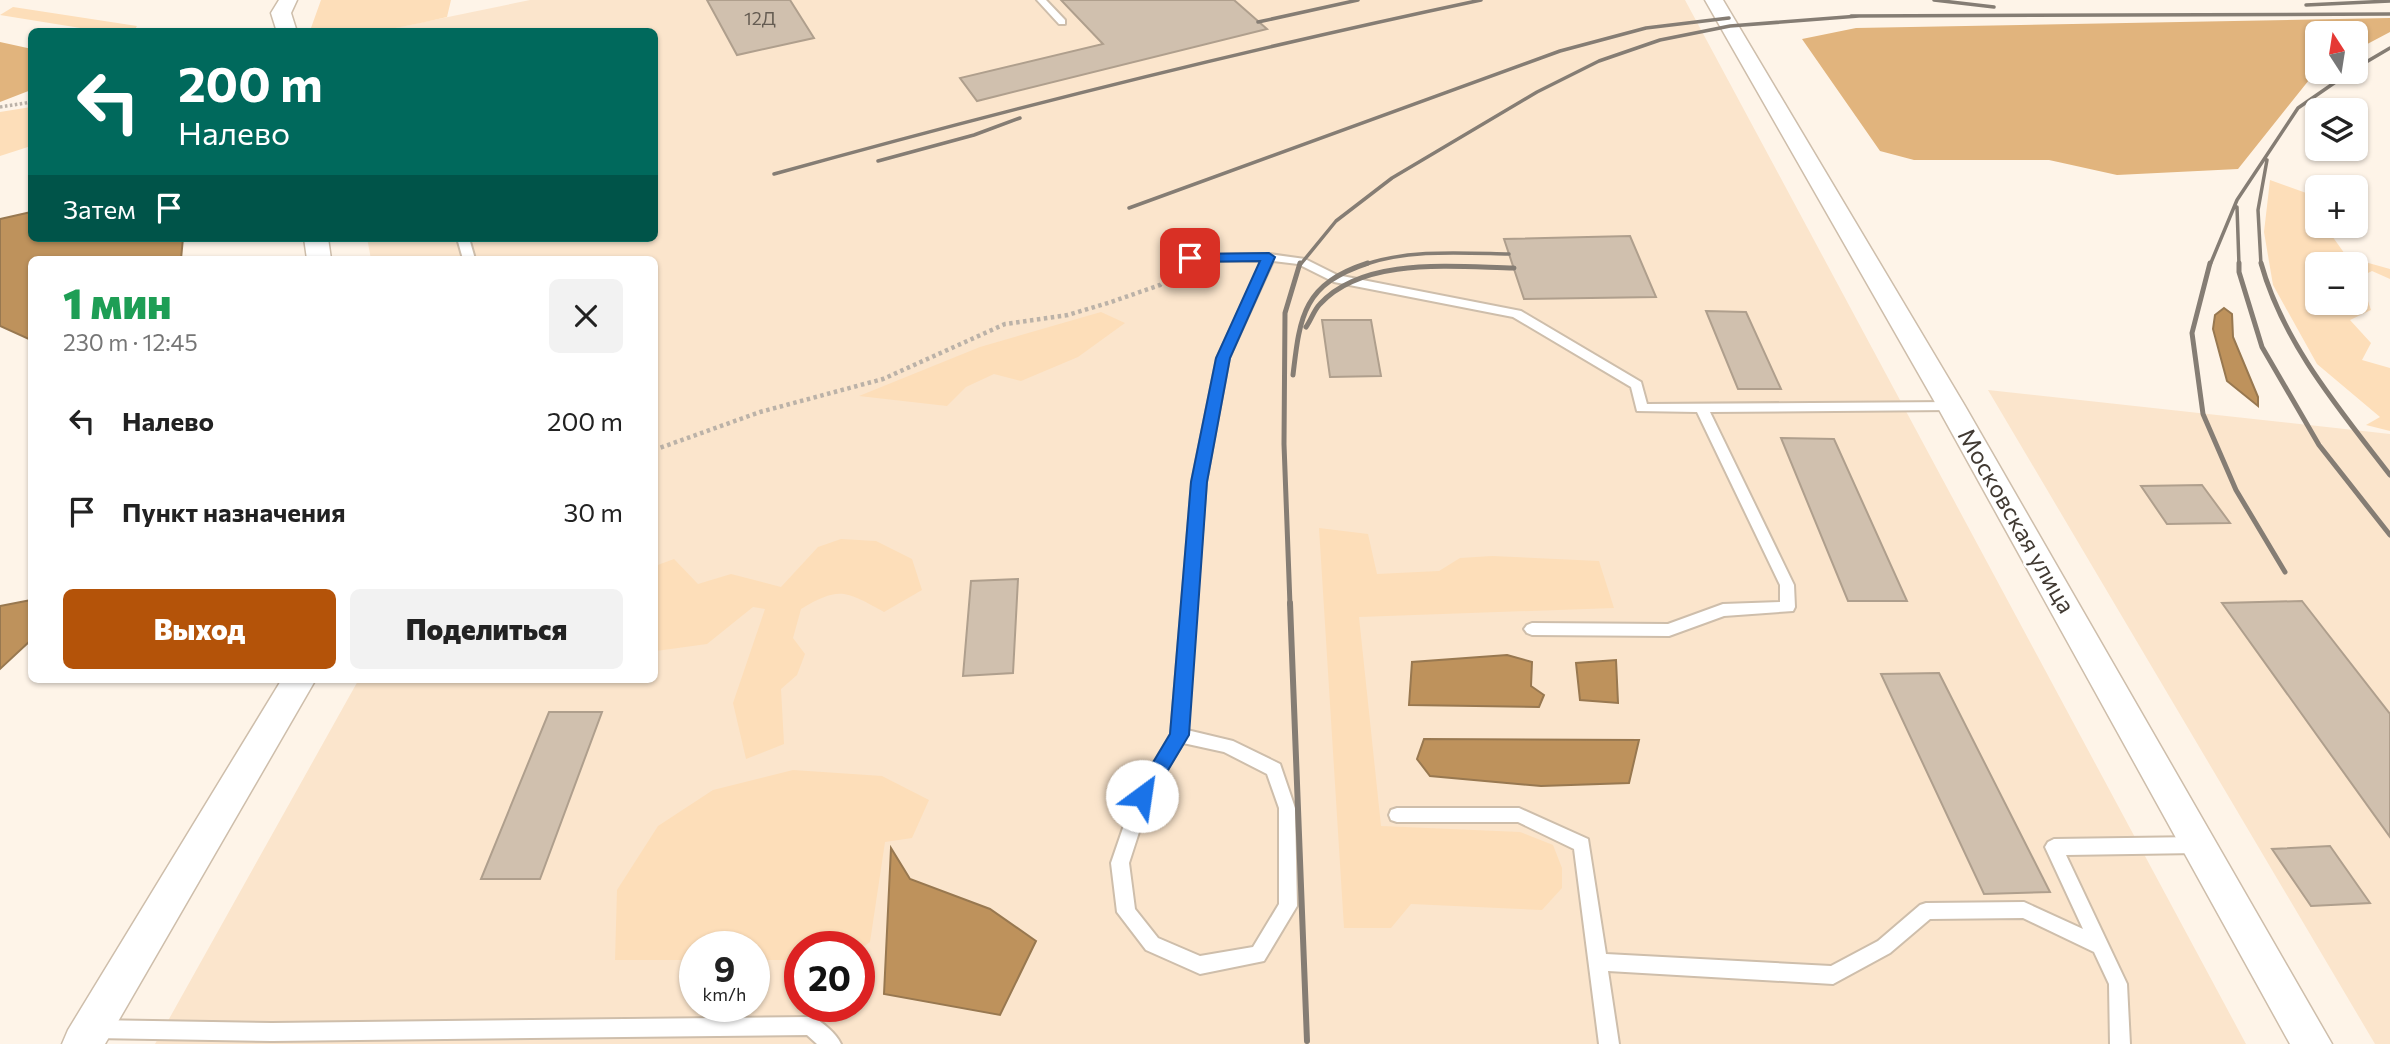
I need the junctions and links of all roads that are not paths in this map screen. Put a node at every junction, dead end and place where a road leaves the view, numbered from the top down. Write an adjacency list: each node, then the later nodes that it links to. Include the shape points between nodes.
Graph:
1 (288, 0): 5 (street, via 281,12)
2 (1041, 0): 4 (lane)
3 (1714, 0): 8 (street, Московская улица)
4 (1062, 22)
5 (287, 28)
6 (1269, 257): 7 (lane); 9 (lane, via 1301,261 1334,278 1517,314 1637,385 1642,408); 12 (lane, via 1223,358 1199,482)
7 (1190, 258)
8 (1951, 406): 9 (lane); 14 (street, Московская улица)
9 (1702, 408): 10 (lane, via 1787,585 1788,607 1723,610 1669,630)
10 (1532, 629)
11 (297, 683): 17 (street)
12 (1180, 735): 12 (lane, via 1142,796 1120,863 1126,912 1152,944 1200,965 1258,955 1288,906 1287,808 1274,769 1227,747)
13 (1397, 815): 16 (lane, via 1519,815 1582,844)
14 (2199, 845): 15 (lane, via 2054,847); 21 (street, Московская улица)
15 (2101, 946): 16 (lane, via 2024,910 1926,911 1884,947 1833,975); 20 (lane, via 2118,984)
16 (1598, 962): 19 (lane)
17 (87, 1036): 18 (lane, via 811,1026)
18 (831, 1044)
19 (1609, 1044)
20 (2120, 1044)
21 (2312, 1044)

